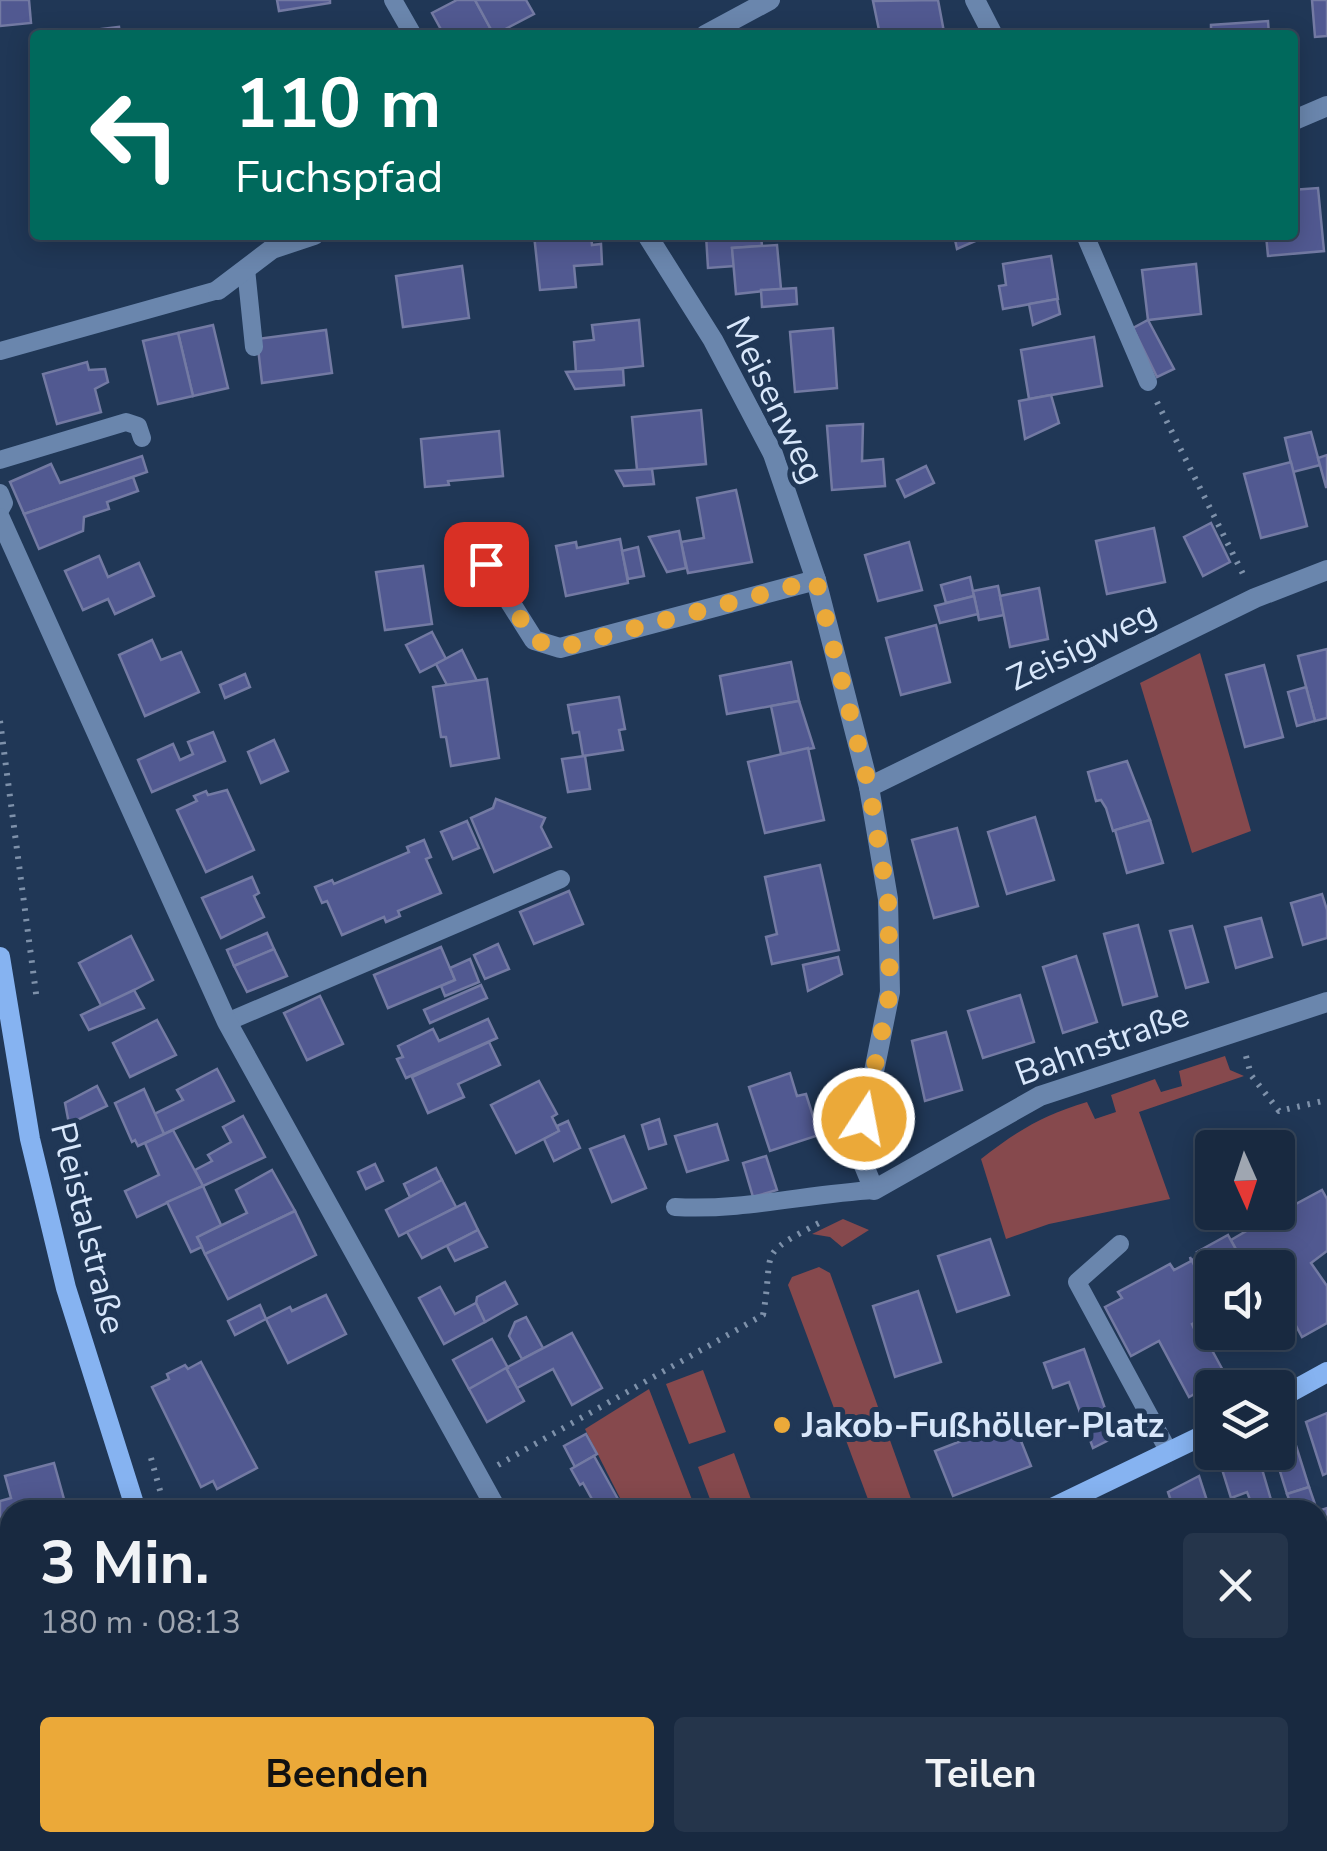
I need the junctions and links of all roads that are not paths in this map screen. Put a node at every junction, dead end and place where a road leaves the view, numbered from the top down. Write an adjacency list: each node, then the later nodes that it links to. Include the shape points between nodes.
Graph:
1 (393, 0): 4 (lane)
2 (770, 0): 5 (street)
3 (975, 0): 6 (street)
4 (409, 30)
5 (714, 30)
6 (990, 30)
7 (1327, 106): 8 (street)
8 (1298, 118)
9 (299, 240): 12 (street, via 272,249)
10 (650, 240): 24 (street, Meisenweg, via 773,454)
11 (1087, 240): 16 (lane)
12 (246, 269): 13 (street); 14 (lane)
13 (218, 290): 15 (lane)
14 (254, 347)
15 (0, 351)
16 (1148, 382)
17 (142, 438): 18 (lane, via 138,426 126,422)
18 (0, 460)
19 (0, 493): 20 (lane)
20 (0, 510)
21 (0, 518): 29 (street)
22 (486, 564): 24 (street, via 534,640 560,648)
23 (1327, 570): 25 (street, Zeisigweg, via 1255,598)
24 (816, 580): 25 (street, Meisenweg)
25 (869, 787): 30 (street, Meisenweg, via 888,900 890,992 858,1151)
26 (561, 879): 29 (lane)
27 (0, 957): 37 (main road, Pleistalstraße, via 30,1139 66,1288)
28 (1327, 1002): 30 (street, Bahnstraße, via 1040,1096)
29 (227, 1022): 38 (street)
30 (874, 1190): 31 (lane, Bahnstraße)
31 (675, 1207)
32 (1120, 1244): 36 (lane, via 1077,1282)
33 (1327, 1372): 34 (main road)
34 (1295, 1389)
35 (1195, 1439): 36 (main road)
36 (1169, 1452): 39 (main road)
37 (133, 1500)
38 (492, 1500)
39 (1074, 1500)

